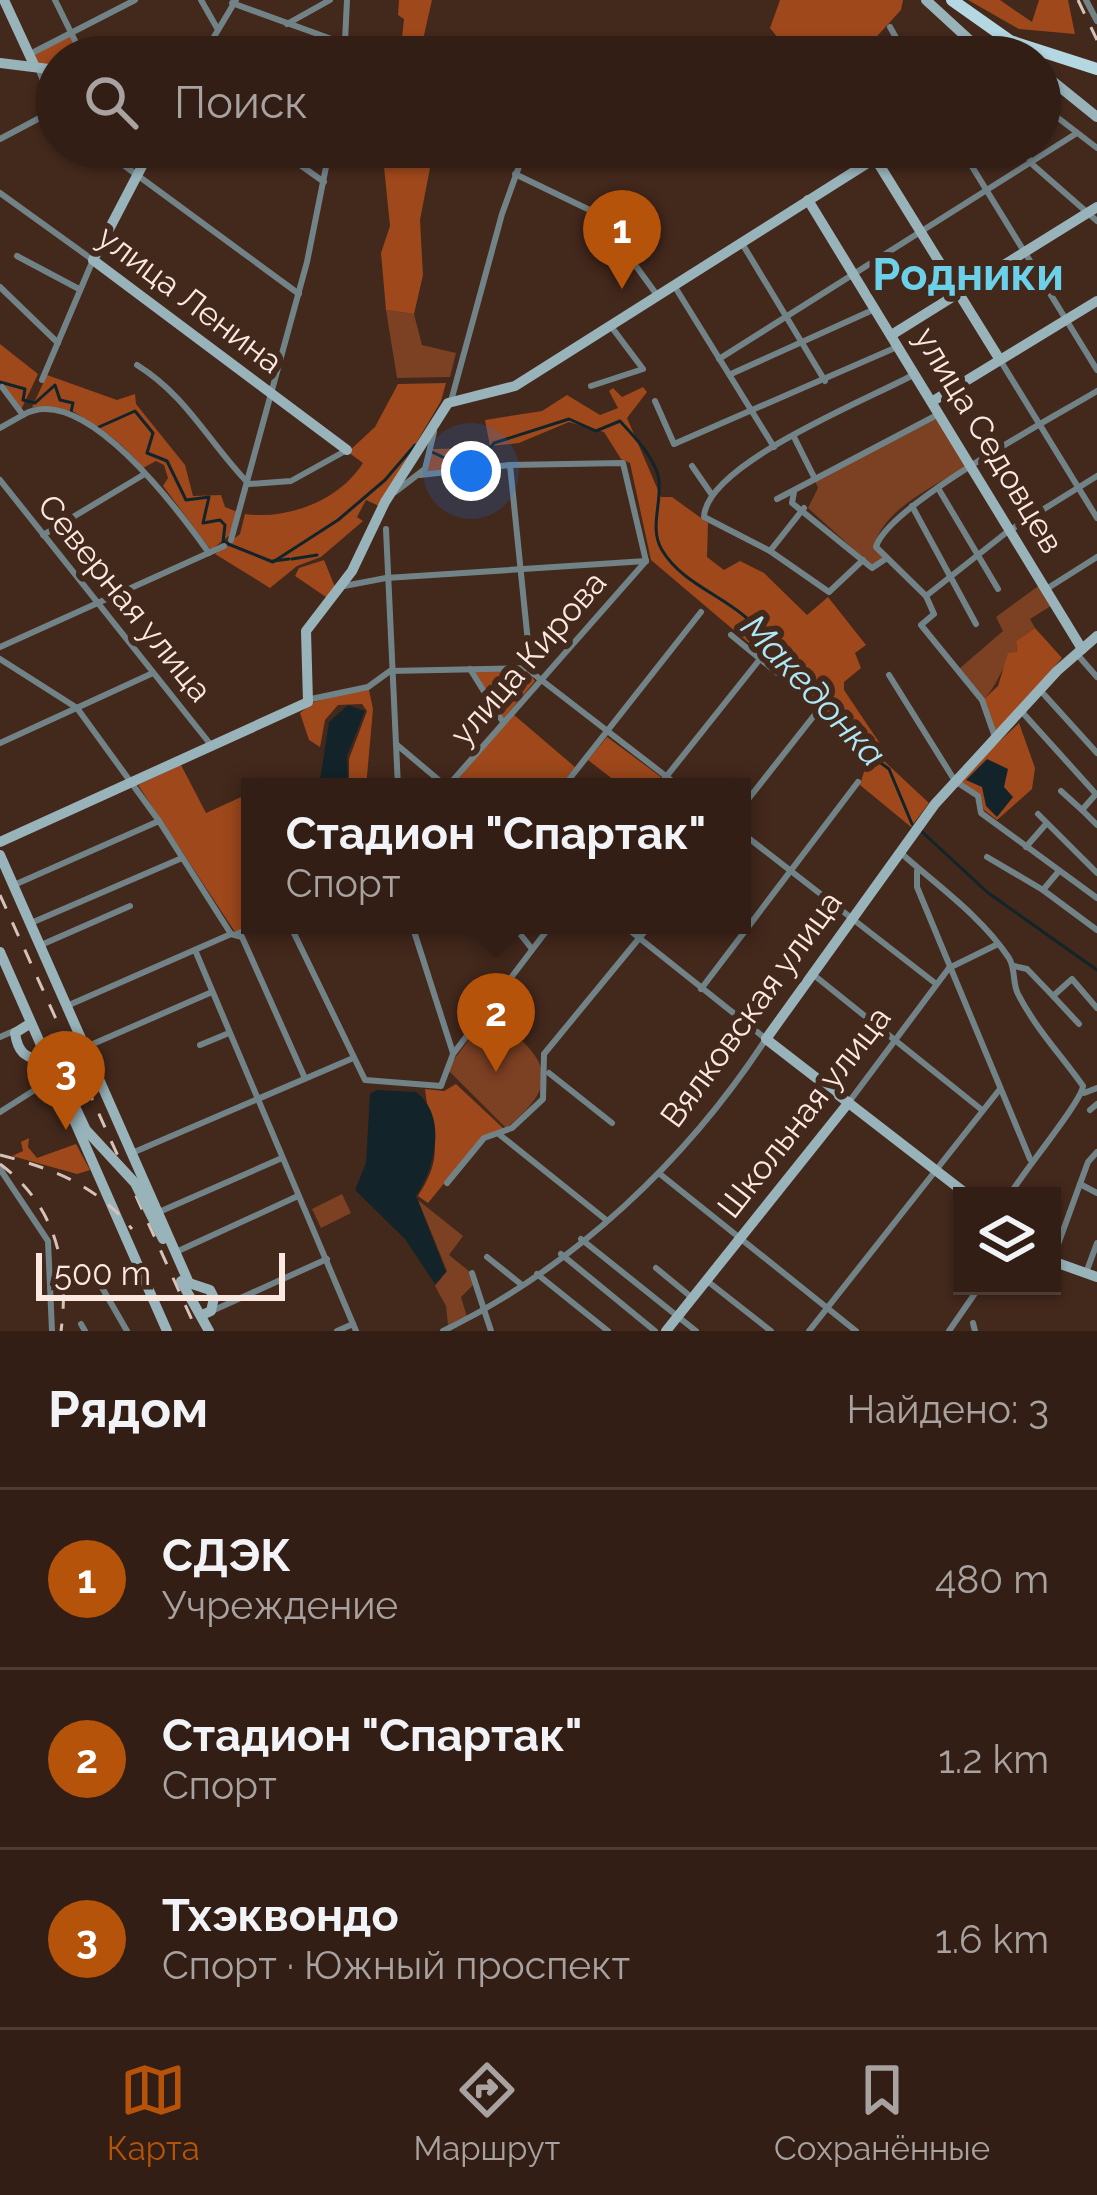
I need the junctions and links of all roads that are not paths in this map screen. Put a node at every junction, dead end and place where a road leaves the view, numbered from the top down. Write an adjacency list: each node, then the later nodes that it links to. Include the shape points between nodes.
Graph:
1 (4, 0): 25 (main road)
2 (55, 0): 15 (street)
3 (135, 0): 15 (street)
4 (201, 0): 14 (street)
5 (330, 0): 12 (street)
6 (347, 0): 20 (street)
7 (926, 0): 22 (main road)
8 (952, 0): 23 (main road)
9 (1086, 0): 11 (street)
10 (234, 2): 12 (street); 14 (street)
11 (1097, 21)
12 (287, 24): 19 (street)
13 (890, 27): 21 (street)
14 (217, 28): 18 (street)
15 (71, 33): 16 (street); 17 (street)
16 (65, 36)
17 (72, 36)
18 (213, 36)
19 (322, 36)
20 (345, 36)
21 (895, 36)
22 (965, 36)
23 (1001, 36)
24 (36, 51): 25 (street)
25 (29, 55): 28 (main road)
26 (1061, 57): 29 (main road)
27 (0, 63): 28 (main road)
28 (36, 68)
29 (1097, 69)
30 (1061, 88): 31 (main road)
31 (1097, 118)
32 (1061, 120): 34 (street)
33 (36, 122): 35 (street)
34 (1077, 133): 36 (street); 37 (street)
35 (0, 139)
36 (1061, 145)
37 (1097, 148)
38 (128, 168): 48 (street)
39 (140, 168): 48 (main road)
40 (304, 168): 50 (street)
41 (326, 168): 50 (street)
42 (517, 168): 49 (street)
43 (859, 168): 53 (main road)
44 (881, 168): 55 (main road)
45 (973, 168): 51 (street)
46 (1028, 168): 51 (street)
47 (1037, 168): 54 (street)
48 (136, 174): 59 (main road); 64 (street)
49 (515, 174): 66 (street, via 598,214); 88 (street)
50 (324, 182): 64 (street)
51 (988, 192): 55 (street); 57 (street)
52 (0, 193): 59 (street, улица Ленина)
53 (808, 200): 56 (main road); 60 (main road, улица Седовцев)
54 (1095, 213): 57 (main road)
55 (923, 234): 60 (street); 65 (main road)
56 (741, 242): 61 (main road); 69 (street)
57 (1025, 252): 65 (main road); 70 (street)
58 (17, 256): 63 (street)
59 (93, 260): 63 (street); 86 (main road, улица Ленина)
60 (854, 275): 68 (main road, улица Седовцев); 69 (street)
61 (674, 284): 66 (main road); 75 (street)
62 (0, 287): 74 (street)
63 (79, 290): 74 (street)
64 (298, 294): 86 (street)
65 (959, 294): 73 (main road); 76 (main road)
66 (657, 295): 71 (main road)
67 (1097, 301): 70 (main road)
68 (875, 309): 72 (street); 73 (main road, улица Седовцев)
69 (789, 317): 72 (street); 75 (street)
70 (1067, 319): 76 (main road); 78 (street)
71 (610, 325): 83 (street, via 643,369); 88 (main road, via 515,386)
72 (802, 340): 80 (street); 82 (street)
73 (896, 340): 79 (main road, улица Седовцев); 82 (street)
74 (58, 344): 81 (street)
75 (719, 359): 80 (street)
76 (1000, 360): 87 (main road); 93 (street)
77 (137, 364): 107 (street, via 187,403 212,446)
78 (1097, 370)
79 (916, 373): 87 (main road, улица Седовцев); 95 (street)
80 (730, 375): 90 (street)
81 (42, 380)
82 (825, 381): 90 (street)
83 (591, 386)
84 (2, 387): 92 (street)
85 (1097, 391): 93 (street)
86 (271, 392): 98 (main road, улица Ленина); 107 (street)
87 (933, 400): 91 (main road, улица Седовцев)
88 (451, 401): 97 (main road)
89 (655, 401): 90 (street, via 674,444)
90 (750, 409): 96 (street)
91 (940, 413): 101 (main road, улица Седовцев); 105 (street)
92 (23, 415): 94 (street); 102 (street, via 56,409 111,438)
93 (1040, 426): 101 (street); 109 (street)
94 (0, 428)
95 (794, 437): 96 (street); 105 (street)
96 (774, 447): 112 (street)
97 (424, 448): 103 (street); 111 (main road)
98 (346, 450): 107 (street, via 291,481)
99 (510, 465): 103 (street); 126 (street, via 623,464); 127 (street)
100 (692, 466): 112 (street)
101 (974, 468): 108 (street); 118 (main road, улица Седовцев)
102 (143, 474): 119 (street); 121 (street)
103 (420, 475): 111 (street)
104 (1097, 476): 109 (street)
105 (815, 479): 110 (street)
106 (0, 480): 119 (street, Северная улица)
107 (249, 484): 121 (street, via 228,543)
108 (938, 488): 114 (street); 122 (street)
109 (1078, 488): 116 (street); 118 (street)
110 (796, 490): 113 (street); 115 (street, via 792,503)
111 (391, 493): 130 (main road)
112 (712, 495): 120 (street, via 704,518)
113 (777, 499)
114 (913, 506): 124 (street, via 876,547); 128 (street)
115 (804, 508): 120 (street); 125 (street)
116 (1097, 518)
117 (386, 529): 129 (street)
118 (1012, 530): 122 (street); 131 (main road, улица Седовцев)
119 (44, 536): 134 (street, Северная улица)
120 (770, 551): 125 (street, via 830,592)
121 (208, 553): 134 (street)
122 (979, 554): 128 (street); 132 (street)
123 (1097, 557): 131 (street)
124 (887, 558): 125 (street, via 872,568); 133 (street)
125 (863, 560)
126 (646, 561): 127 (street); 149 (street, улица Кирова)
127 (519, 568): 129 (street); 143 (street)
128 (948, 577): 133 (street); 136 (street)
129 (386, 578): 130 (street); 145 (street)
130 (340, 586): 151 (main road, via 306,631)
131 (1048, 588): 140 (main road, улица Седовцев)
132 (998, 589)
133 (926, 596): 156 (street, via 934,614 922,626 982,700)
134 (97, 604): 139 (street); 146 (street, Северная улица)
135 (701, 612): 155 (street)
136 (976, 624)
137 (731, 635): 142 (street)
138 (1097, 636): 140 (main road, Вялковская улица)
139 (0, 647)
140 (1079, 651): 148 (street); 150 (main road, Вялковская улица)
141 (0, 659): 152 (street)
142 (760, 659): 161 (street); 170 (street, via 820,708)
143 (530, 668): 144 (street); 149 (street)
144 (470, 669): 145 (street); 154 (street)
145 (390, 671): 151 (street, via 368,687); 158 (street)
146 (152, 673): 152 (street); 159 (street, Северная улица)
147 (889, 676): 166 (street)
148 (1097, 677)
149 (539, 679): 154 (street, улица Кирова); 155 (street)
150 (1040, 690): 153 (main road, Вялковская улица); 160 (street)
151 (307, 702): 159 (main road)
152 (77, 708): 157 (street); 168 (street)
153 (1022, 712): 156 (main road, Вялковская улица); 171 (street, via 1096,794)
154 (503, 722): 164 (street, улица Кирова)
155 (607, 733): 161 (street); 165 (street)
156 (997, 739): 166 (main road, Вялковская улица)
157 (0, 743)
158 (395, 744): 162 (street); 163 (street)
159 (212, 746): 168 (main road)
160 (1097, 753)
161 (666, 777)
162 (397, 778)
163 (436, 778)
164 (455, 778)
165 (570, 778)
166 (955, 781): 178 (street); 179 (main road, Вялковская улица)
167 (858, 782): 183 (street)
168 (132, 784): 173 (street); 177 (main road)
169 (1061, 791): 171 (street)
170 (751, 796)
171 (1082, 810): 175 (street)
172 (1038, 814): 174 (street)
173 (160, 821): 181 (street); 187 (street)
174 (1046, 824): 178 (street); 186 (street)
175 (1097, 825)
176 (751, 840): 183 (street)
177 (0, 842)
178 (1026, 847): 185 (street)
179 (899, 851): 184 (street); 191 (main road, Вялковская улица)
180 (0, 855): 187 (main road)
181 (183, 857): 193 (street); 196 (street)
182 (987, 857): 188 (street)
183 (790, 869): 191 (street); 192 (street)
184 (917, 871): 205 (street); 211 (street)
185 (1059, 871): 188 (street); 189 (street)
186 (1097, 873)
187 (14, 885): 193 (main road)
188 (1043, 890): 194 (street)
189 (1097, 898)
190 (130, 906): 206 (street)
191 (851, 917): 212 (main road, Вялковская улица); 213 (street)
192 (751, 922)
193 (31, 923): 206 (main road)
194 (1097, 930)
195 (241, 931): 196 (street)
196 (234, 934): 208 (street); 231 (street)
197 (294, 934): 228 (street)
198 (415, 934): 227 (street)
199 (520, 934): 207 (street)
200 (544, 934): 207 (street)
201 (633, 934): 204 (street)
202 (643, 934): 204 (street)
203 (742, 934): 214 (street)
204 (639, 939): 214 (street); 230 (street, via 544,1054)
205 (998, 944): 210 (street); 211 (street, Школьная улица)
206 (41, 945): 217 (main road)
207 (532, 949): 227 (street)
208 (194, 950): 215 (street); 217 (street)
209 (0, 952): 220 (main road)
210 (1014, 966): 216 (street); 234 (street, via 1015,987 1035,1024)
211 (949, 968): 213 (street, Школьная улица); 233 (street)
212 (812, 974): 223 (main road, Вялковская улица); 224 (street)
213 (935, 983): 224 (street, Школьная улица)
214 (701, 989): 223 (street)
215 (212, 992): 221 (street); 226 (street)
216 (1053, 996): 218 (street, via 1072,979); 219 (street)
217 (68, 1006): 226 (main road)
218 (1097, 1008)
219 (1079, 1024)
220 (25, 1026): 222 (street); 229 (main road); 229 (main road, via 40,1028); 229 (main road, via 15,1038 23,1054)
221 (229, 1033): 225 (street); 235 (street)
222 (0, 1037)
223 (766, 1039): 236 (main road); 247 (street, Вялковская улица, via 725,1102)
224 (895, 1041): 236 (street, Школьная улица); 237 (street)
225 (200, 1045)
226 (86, 1047): 241 (main road)
227 (453, 1054): 228 (street, via 441,1086 364,1079)
228 (351, 1059): 231 (street)
229 (50, 1068): 238 (street); 276 (main road, bridge, via 86,1130 135,1183); 281 (main road)
230 (547, 1072): 239 (street); 240 (street, via 543,1099)
231 (305, 1078): 235 (street)
232 (1096, 1083): 234 (street)
233 (1000, 1089): 237 (street); 244 (street)
234 (1084, 1093): 244 (street)
235 (257, 1098): 241 (street); 243 (street)
236 (849, 1102): 246 (main road); 257 (main road, Школьная улица)
237 (982, 1110): 246 (street)
238 (0, 1112)
239 (612, 1123)
240 (499, 1133): 248 (street, via 484,1138); 255 (street)
241 (132, 1153): 254 (main road)
242 (1097, 1153): 249 (street)
243 (282, 1159): 253 (street); 254 (street)
244 (1030, 1160): 251 (street)
245 (0, 1169): 279 (street, via 48,1241)
246 (936, 1170): 250 (main road); 274 (street)
247 (660, 1174): 255 (street, Вялковская улица); 257 (street)
248 (447, 1183)
249 (1080, 1184): 252 (street); 256 (street)
250 (958, 1187)
251 (1014, 1187)
252 (1097, 1193)
253 (298, 1196): 260 (street); 263 (street)
254 (158, 1212): 260 (main road)
255 (605, 1219): 258 (street, Вялковская улица)
256 (1061, 1236)
257 (740, 1238): 270 (main road, Школьная улица); 274 (street)
258 (581, 1239): 261 (street, Вялковская улица); 277 (street)
259 (1097, 1243): 268 (street)
260 (176, 1252): 276 (main road, via 191,1286 210,1290)
261 (561, 1254): 267 (street, Вялковская улица); 287 (street)
262 (487, 1257): 271 (street)
263 (327, 1259): 276 (street); 278 (street)
264 (1061, 1264): 268 (main road)
265 (656, 1268): 273 (street)
266 (472, 1273): 275 (street)
267 (537, 1274): 271 (street, Вялковская улица); 286 (street)
268 (1091, 1275)
269 (96, 1277): 280 (street)
270 (706, 1280): 273 (main road, Школьная улица); 290 (street)
271 (523, 1286): 275 (street, Вялковская улица)
272 (974, 1295): 293 (street)
273 (692, 1298): 277 (main road, Школьная улица)
274 (828, 1308): 291 (street); 292 (street)
275 (487, 1312): 284 (street, Вялковская улица); 285 (street)
276 (207, 1313): 282 (main road)
277 (678, 1316): 288 (main road, Школьная улица); 289 (street)
278 (355, 1328): 283 (street)
279 (52, 1331)
280 (127, 1331)
281 (166, 1331)
282 (209, 1331)
283 (337, 1331)
284 (443, 1331)
285 (490, 1331)
286 (608, 1331)
287 (655, 1331)
288 (666, 1331)
289 (696, 1331)
290 (771, 1331)
291 (809, 1331)
292 (856, 1331)
293 (949, 1331)

